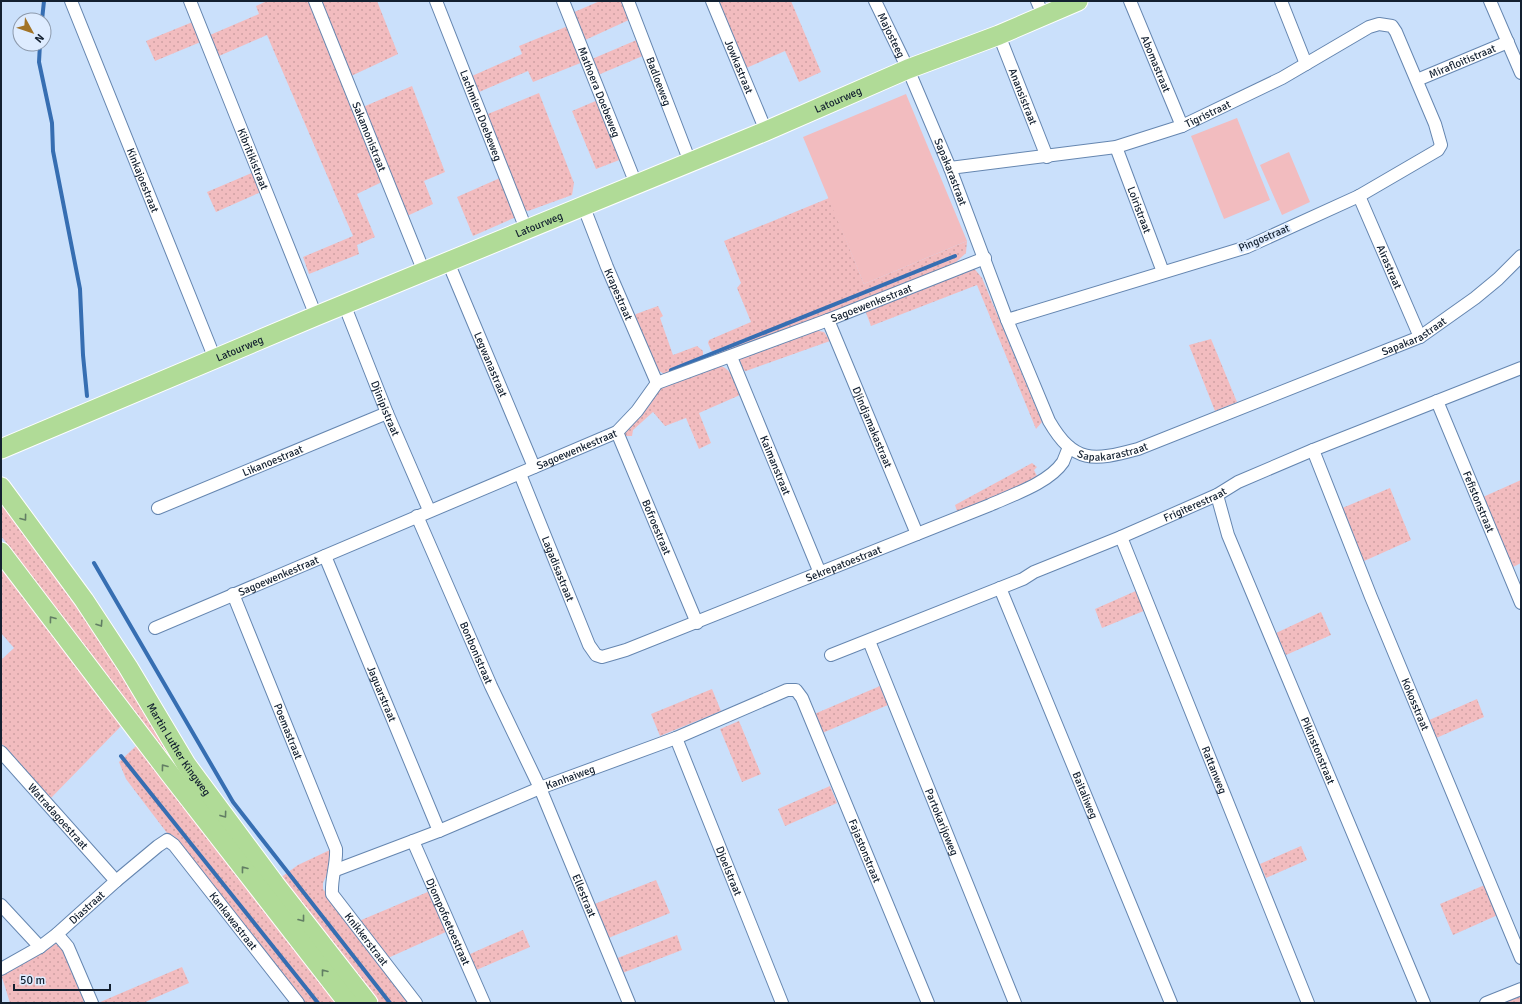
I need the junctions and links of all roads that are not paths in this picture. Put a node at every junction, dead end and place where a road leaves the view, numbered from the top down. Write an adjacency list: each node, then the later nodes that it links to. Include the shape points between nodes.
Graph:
1 (71, 1): 41 (street, Kinkajoestraat)
2 (190, 1): 36 (street, Kibritikistraat)
3 (315, 1): 33 (street, Sakamonistraat)
4 (436, 1): 29 (street, Lachmien Doebeweg)
5 (563, 1): 26 (street, Mathoera Doebeweg)
6 (628, 1): 24 (street, Badloeweg)
7 (712, 1): 21 (street, Jowkastraat)
8 (875, 1): 17 (street, Majosteeg)
9 (1078, 1): 13 (main road, Latourweg)
10 (1130, 1): 20 (street, Abomastraat)
11 (1281, 1): 16 (street)
12 (1490, 1): 15 (street)
13 (1040, 8): 14 (main road, Latourweg)
14 (999, 35): 17 (main road, Latourweg); 23 (street, Anansistraat)
15 (1508, 42): 18 (street); 19 (street, Mirafloitistraat)
16 (1306, 64): 19 (street, Tigristraat, via 1369,27 1387,25 1392,26 1396,32); 20 (street, Tigristraat)
17 (908, 69): 21 (main road, Latourweg); 25 (street, Sapakarastraat)
18 (1521, 73)
19 (1417, 80): 27 (street, Pingostraat, via 1441,145 1432,155)
20 (1182, 126): 22 (street, Tigristraat)
21 (766, 131): 24 (main road, Latourweg)
22 (1116, 147): 23 (street, Tigristraat); 34 (street, Loiristraat)
23 (1047, 157): 25 (street, Tigristraat)
24 (690, 162): 26 (main road, Latourweg)
25 (950, 168): 31 (street, Sapakarastraat)
26 (636, 184): 28 (main road, Latourweg)
27 (1358, 196): 34 (street, Pingostraat, via 1247,247); 39 (street, Airastraat)
28 (583, 205): 29 (main road, Latourweg); 43 (street, Krapestraat)
29 (526, 229): 32 (main road, Latourweg)
30 (1521, 256): 39 (street, Sapakarastraat, via 1498,280)
31 (985, 258): 37 (street, Sagoewenkestraat); 38 (street, Sapakarastraat)
32 (448, 262): 33 (main road, Latourweg); 50 (street, Legwanastraat)
33 (424, 272): 35 (main road, Latourweg)
34 (1163, 272): 38 (street, Pingostraat)
35 (344, 304): 36 (main road, Latourweg); 45 (street, Djinipistraat)
36 (316, 316): 41 (main road, Latourweg)
37 (828, 320): 40 (street, Sagoewenkestraat); 57 (street, Djindjamakastraat)
38 (1007, 320): 47 (street, Sapakarastraat, via 1049,420 1057,435)
39 (1420, 337): 47 (street, Sapakarastraat, via 1138,449 1107,457 1087,457)
40 (731, 357): 43 (street, Sagoewenkestraat); 61 (street, Kaimanstraat)
41 (215, 359): 48 (main road, Latourweg)
42 (1521, 368): 44 (street, Frigiterestraat)
43 (658, 383): 46 (street, Sagoewenkestraat, via 638,411)
44 (1437, 400): 49 (street, Frigiterestraat); 64 (street, Fefistonstraat)
45 (387, 413): 54 (street, Likanoestraat); 55 (street, Djinipistraat)
46 (617, 432): 50 (street, Sagoewenkestraat); 65 (street, Bofroestraat)
47 (1069, 447): 57 (street, Sekrepatoestraat, via 1063,461 1055,470 1036,484)
48 (1, 449)
49 (1313, 450): 53 (street, Frigiterestraat, via 1238,482); 82 (street, Kokosstraat, via 1371,597)
50 (534, 467): 51 (street, Sagoewenkestraat)
51 (520, 474): 55 (street, Sagoewenkestraat); 69 (street, Lagadisastraat, via 589,645 596,655)
52 (1, 487): 88 (main road, Martin Luther Kingweg, one-way to 88, via 84,600 186,764)
53 (1217, 495): 58 (street, Frigiterestraat); 97 (street, Pikinstonstraat, via 1228,535)
54 (158, 508)
55 (429, 510): 56 (street, Sagoewenkestraat)
56 (417, 516): 60 (street, Sagoewenkestraat); 73 (street, Bonbonistraat, via 491,686)
57 (917, 534): 61 (street, Sekrepatoestraat)
58 (1121, 537): 62 (street, Frigiterestraat); 96 (street, Rattanweg)
59 (1, 552): 87 (main road, Martin Luther Kingweg, one-way to 59)
60 (325, 556): 63 (street, Sagoewenkestraat); 74 (street, Jaguarstraat)
61 (820, 573): 65 (street, Sekrepatoestraat)
62 (1000, 588): 67 (street, Frigiterestraat); 95 (street, Baitaliweg)
63 (233, 594): 66 (street, Sagoewenkestraat); 77 (street, Poemastraat, via 336,848)
64 (1521, 603)
65 (697, 622): 69 (street, Sekrepatoestraat)
66 (155, 628)
67 (869, 641): 68 (street, Frigiterestraat); 94 (street, Partokarijoweg)
68 (831, 655)
69 (602, 657)
70 (802, 698): 71 (street, Kanhaiweg, via 796,690 787,690); 93 (street, Fajastonstraat)
71 (676, 738): 73 (street, Kanhaiweg); 92 (street, Djoelstraat)
72 (1, 752): 78 (street, Watradagoestraat)
73 (540, 788): 74 (street, Kanhaiweg); 91 (street, Ellestraat)
74 (439, 831): 76 (street, Kanhaiweg)
75 (167, 840): 78 (street, Diastraat); 86 (street, Kankawastraat, via 174,845)
76 (413, 841): 77 (street, Kanhaiweg); 90 (street, Djompofoetoestraat)
77 (336, 870): 89 (street, Knikkerstraat, via 331,884 332,894)
78 (116, 881): 80 (street, Diastraat)
79 (1, 905): 81 (street)
80 (57, 934): 81 (street, Diastraat); 85 (street, via 68,947)
81 (40, 947): 83 (street, Diastraat)
82 (1521, 958)
83 (1, 969)
84 (1521, 989): 98 (street)
85 (92, 1003)
86 (298, 1003)
87 (348, 1003)
88 (368, 1003)
89 (416, 1003)
90 (484, 1003)
91 (629, 1003)
92 (782, 1003)
93 (928, 1003)
94 (1015, 1003)
95 (1171, 1003)
96 (1308, 1003)
97 (1424, 1003)
98 (1486, 1003)

